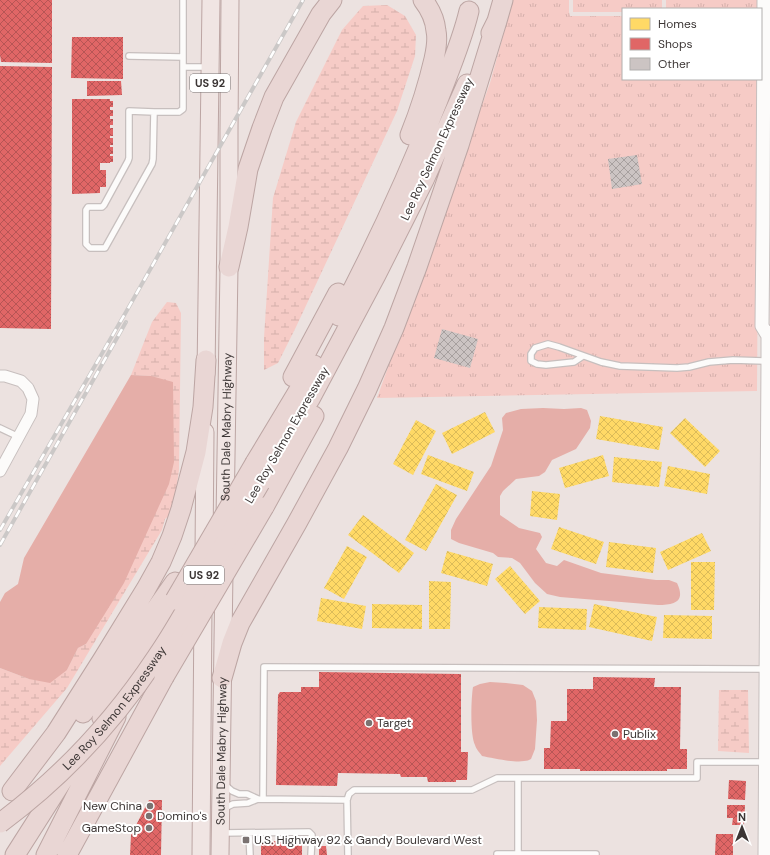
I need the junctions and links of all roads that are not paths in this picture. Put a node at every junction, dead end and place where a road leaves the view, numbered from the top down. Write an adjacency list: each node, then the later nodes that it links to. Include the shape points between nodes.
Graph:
1 (183, 0): 11 (lane)
2 (211, 0): 14 (main road, South Dale Mabry Highway / US 92)
3 (230, 0): 19 (main road, South Dale Mabry Highway / US 92)
4 (332, 0): 19 (highway, via 321,14 274,97 262,128 248,169)
5 (423, 0): 17 (highway, via 432,15 437,40 426,89)
6 (503, 0): 9 (highway, Lee Roy Selmon Expressway)
7 (764, 0): 12 (street)
8 (471, 5): 17 (highway, Lee Roy Selmon Expressway); 27 (highway, via 431,118 379,236 308,376)
9 (496, 21): 33 (highway, via 459,145 394,328 338,448 240,623); 42 (highway, Lee Roy Selmon Expressway, bridge, via 424,180 380,268 310,399 168,641 105,726 70,763); 49 (highway, bridge, via 406,237 362,328 264,507 164,677)
10 (129, 56): 11 (lane)
11 (182, 57): 13 (lane)
12 (767, 65): 15 (street)
13 (183, 67): 14 (lane); 16 (lane, via 183,109 179,112)
14 (210, 67): 22 (main road, South Dale Mabry Highway / US 92)
15 (767, 110): 18 (street)
16 (154, 112): 16 (lane, via 152,164 104,248 90,248 86,244 86,210 88,207 104,205 128,161 129,112)
17 (408, 141): 27 (highway, Lee Roy Selmon Expressway, via 337,295)
18 (767, 223): 20 (street, via 762,326)
19 (229, 267): 33 (main road, South Dale Mabry Highway / US 92)
20 (769, 335): 23 (street)
21 (583, 356): 21 (lane, via 548,344 535,348 531,354 531,361 546,365 574,362); 23 (lane, via 620,366 677,368 715,361)
22 (206, 360): 38 (highway, via 196,452 166,549 154,575 56,732); 50 (main road, South Dale Mabry Highway / US 92)
23 (768, 361): 29 (street)
24 (0, 376): 26 (street, via 21,381 33,399 32,414)
25 (0, 428): 26 (lane)
26 (19, 438): 28 (street)
27 (255, 455): 31 (highway, bridge); 38 (highway, Lee Roy Selmon Expressway, via 175,582 74,726 27,778)
28 (0, 471)
29 (769, 482): 30 (street)
30 (768, 572): 32 (street)
31 (175, 600): 47 (highway); 48 (highway)
32 (768, 664): 34 (street); 39 (lane, via 264,667)
33 (222, 678): 37 (main road, South Dale Mabry Highway / US 92)
34 (766, 762): 35 (lane, via 697,762 697,778); 36 (street)
35 (518, 778): 40 (lane, via 497,778 472,790 354,790); 55 (lane)
36 (768, 779): 56 (street)
37 (221, 781): 39 (lane, via 232,791); 41 (main road, South Dale Mabry Highway / US 92)
38 (6, 796)
39 (261, 799): 40 (lane); 41 (lane, via 233,804)
40 (347, 800): 54 (lane)
41 (220, 810): 43 (main road, South Dale Mabry Highway / US 92)
42 (0, 823)
43 (220, 833): 44 (lane); 51 (main road, South Dale Mabry Highway / US 92)
44 (250, 833): 52 (lane); 53 (lane, via 309,832 312,835)
45 (497, 854): 55 (lane)
46 (596, 854): 55 (lane)
47 (15, 855)
48 (46, 855)
49 (67, 855)
50 (201, 855)
51 (220, 855)
52 (250, 855)
53 (311, 855)
54 (348, 855)
55 (518, 855)
56 (765, 855)

